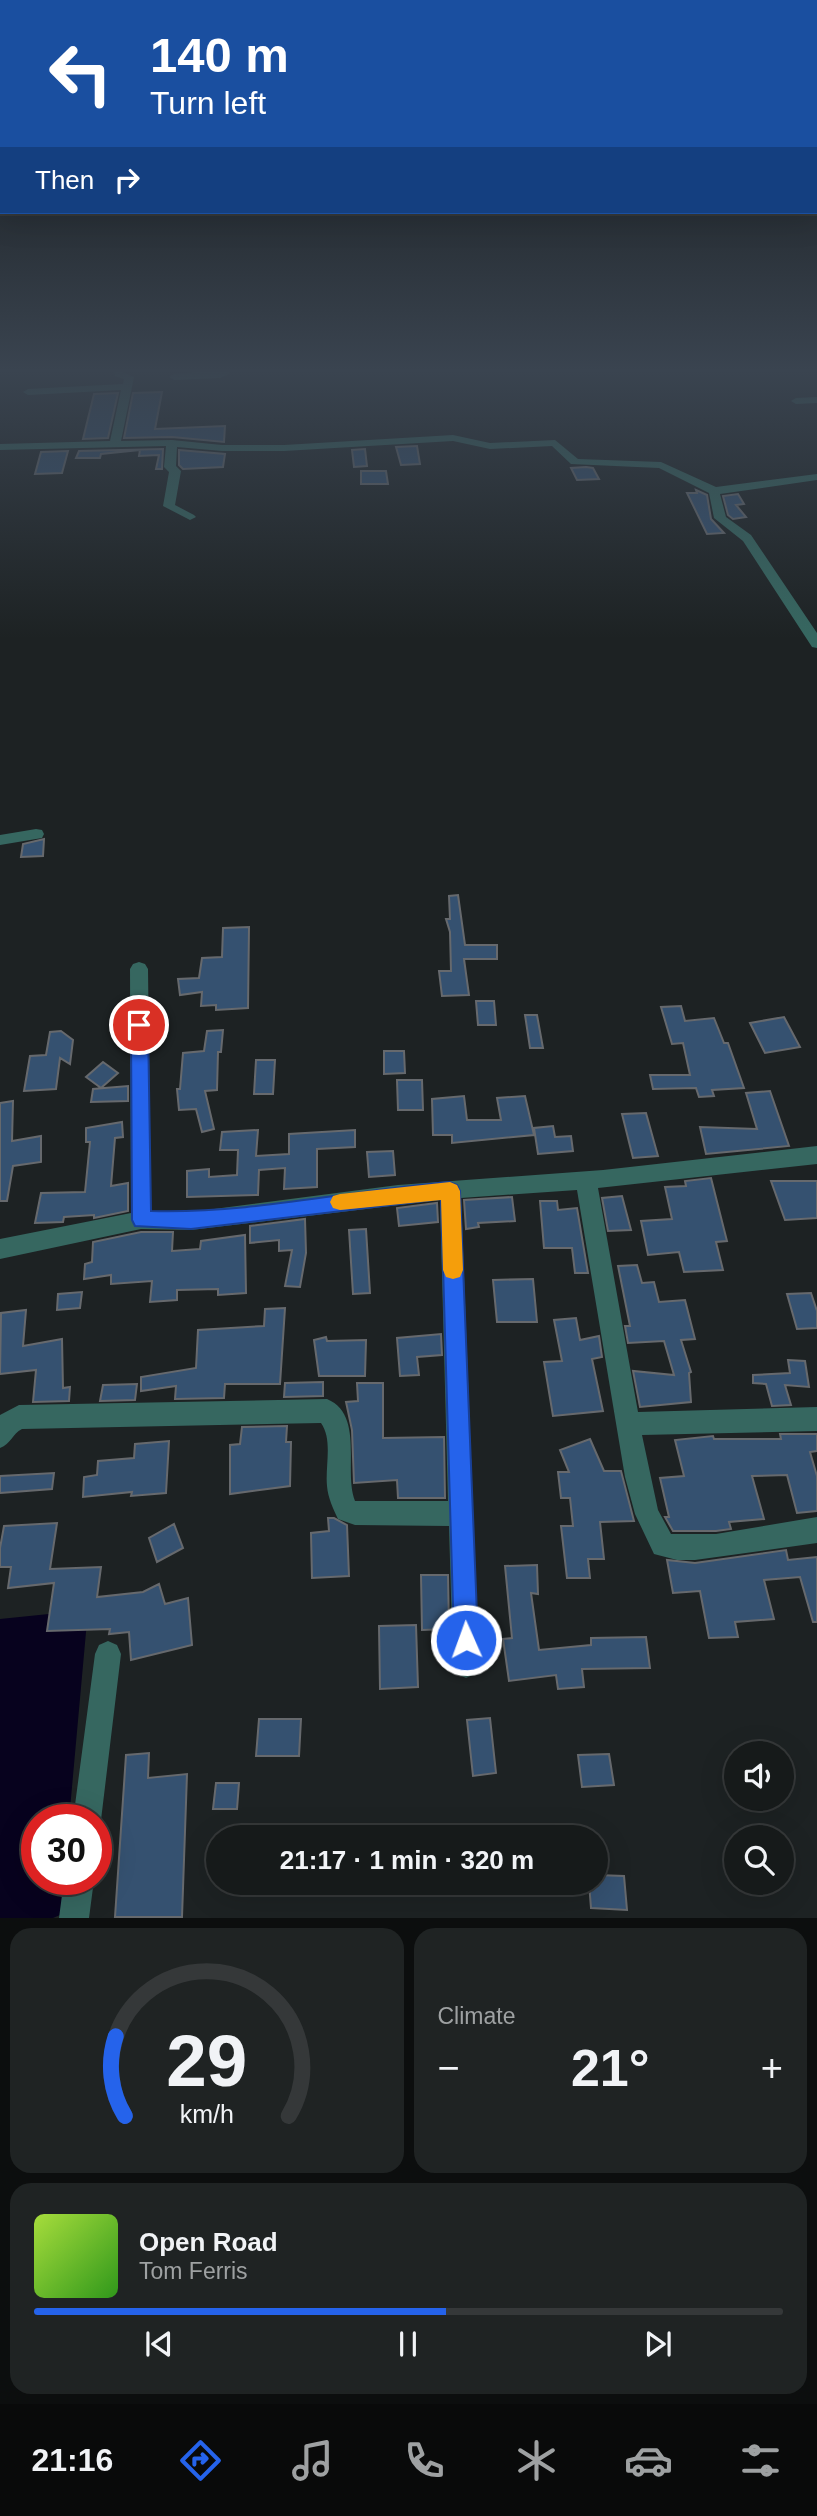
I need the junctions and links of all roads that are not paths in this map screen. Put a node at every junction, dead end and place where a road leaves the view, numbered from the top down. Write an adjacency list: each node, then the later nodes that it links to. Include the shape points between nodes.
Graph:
1 (171, 460): 5 (street, via 175,471 169,506)
2 (573, 460): 4 (street, via 591,464 657,464)
3 (817, 477): 4 (street)
4 (714, 491): 6 (street, via 720,519 747,538)
5 (190, 517)
6 (817, 644)
7 (36, 834): 8 (street)
8 (0, 840)
9 (139, 969): 13 (street)
10 (817, 1155): 11 (street)
11 (586, 1180): 12 (street); 16 (street)
12 (450, 1191): 13 (street, via 191,1221); 18 (street)
13 (141, 1220): 14 (street)
14 (0, 1249)
15 (817, 1419): 16 (street)
16 (629, 1424): 19 (street, via 647,1514 663,1545 695,1548)
17 (0, 1436): 18 (street, via 7,1424 19,1417 327,1411 336,1424 347,1510)
18 (461, 1514): 21 (street)
19 (817, 1530)
20 (108, 1654): 22 (street)
21 (466, 1665)
22 (89, 1804)
23 (77, 1895): 24 (street)
24 (74, 1917)

